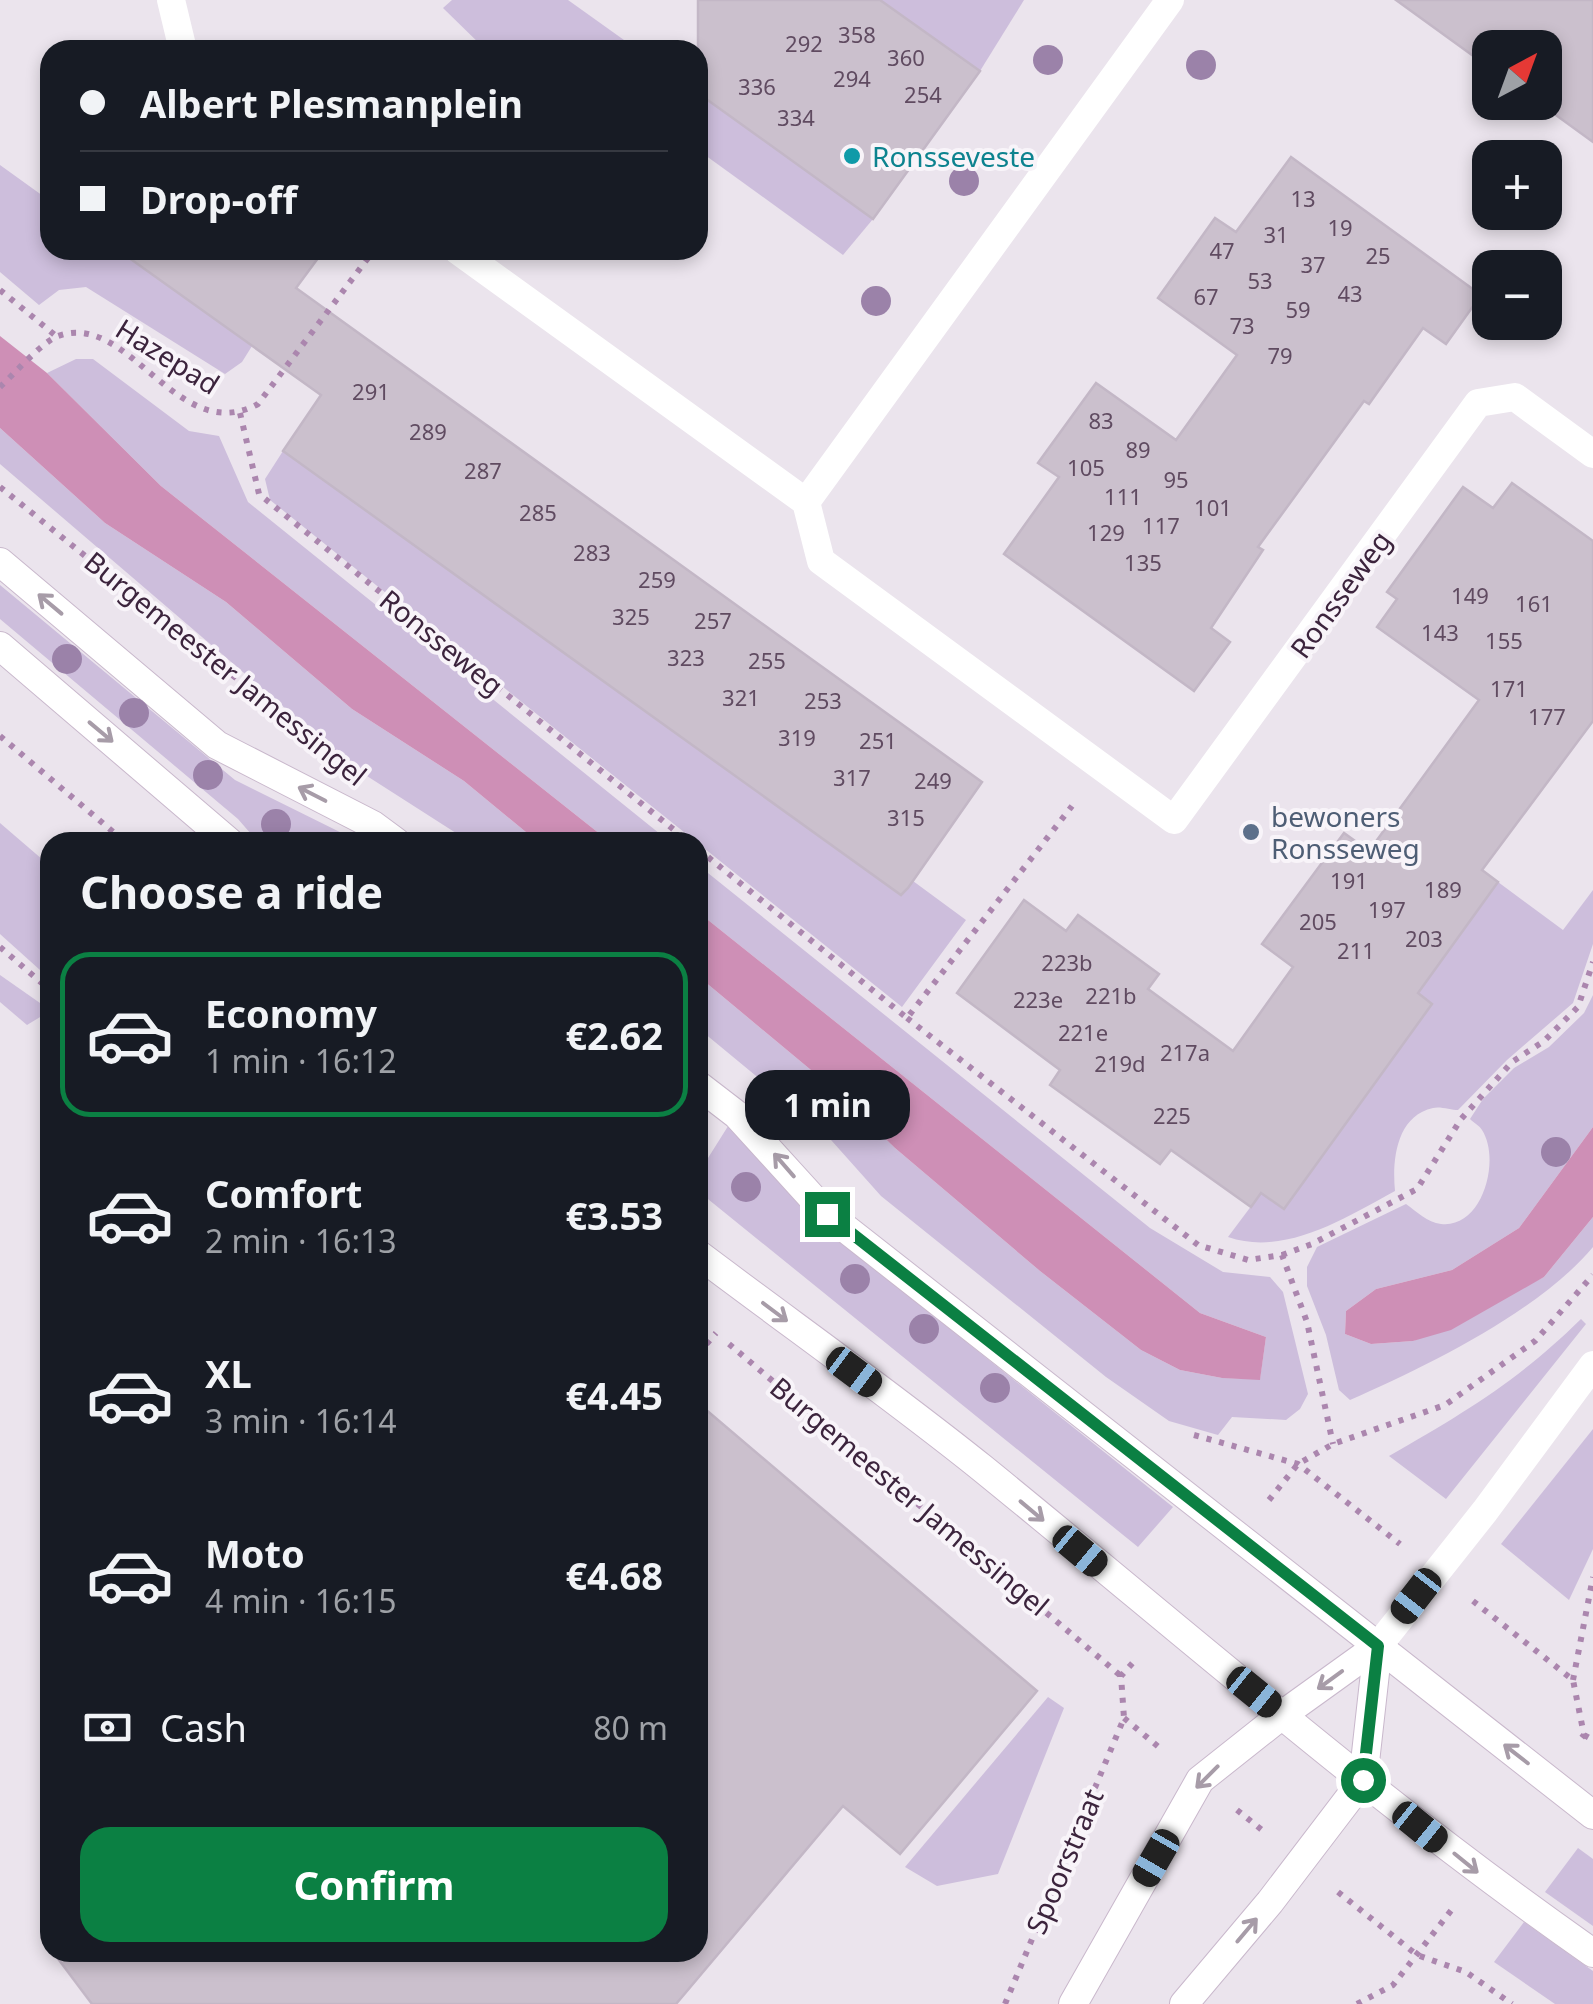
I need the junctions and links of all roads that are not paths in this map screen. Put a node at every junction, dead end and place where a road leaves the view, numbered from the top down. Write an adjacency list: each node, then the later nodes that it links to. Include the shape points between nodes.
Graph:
1 (172, 0): 3 (main road)
2 (1170, 0): 6 (main road)
3 (182, 40)
4 (471, 260): 6 (main road)
5 (1593, 454): 6 (main road, Ronsseweg, via 1516,397 1478,403 1174,820 821,561)
6 (806, 502)
7 (0, 562): 10 (main road, Burgemeester Jamessingel, one-way to 7, via 217,746)
8 (0, 646): 9 (main road, one-way to 9)
9 (217, 832)
10 (382, 832)
11 (708, 1093): 14 (main road, one-way to 11, via 827,1214 737,1114)
12 (708, 1262): 15 (main road, Burgemeester Jamessingel, one-way to 15, via 980,1467)
13 (1593, 1365): 14 (main road)
14 (1378, 1646): 15 (main road, one-way to 15); 16 (main road); 17 (main road, one-way to 14)
15 (1282, 1714): 16 (main road, Burgemeester Jamessingel); 19 (main road, one-way to 19, via 1200,1780)
16 (1363, 1780): 18 (main road, Burgemeester Jamessingel, one-way to 18, via 1478,1873); 20 (main road, one-way to 16)
17 (1593, 1814)
18 (1593, 1953)
19 (1073, 2004)
20 (1184, 2004)

